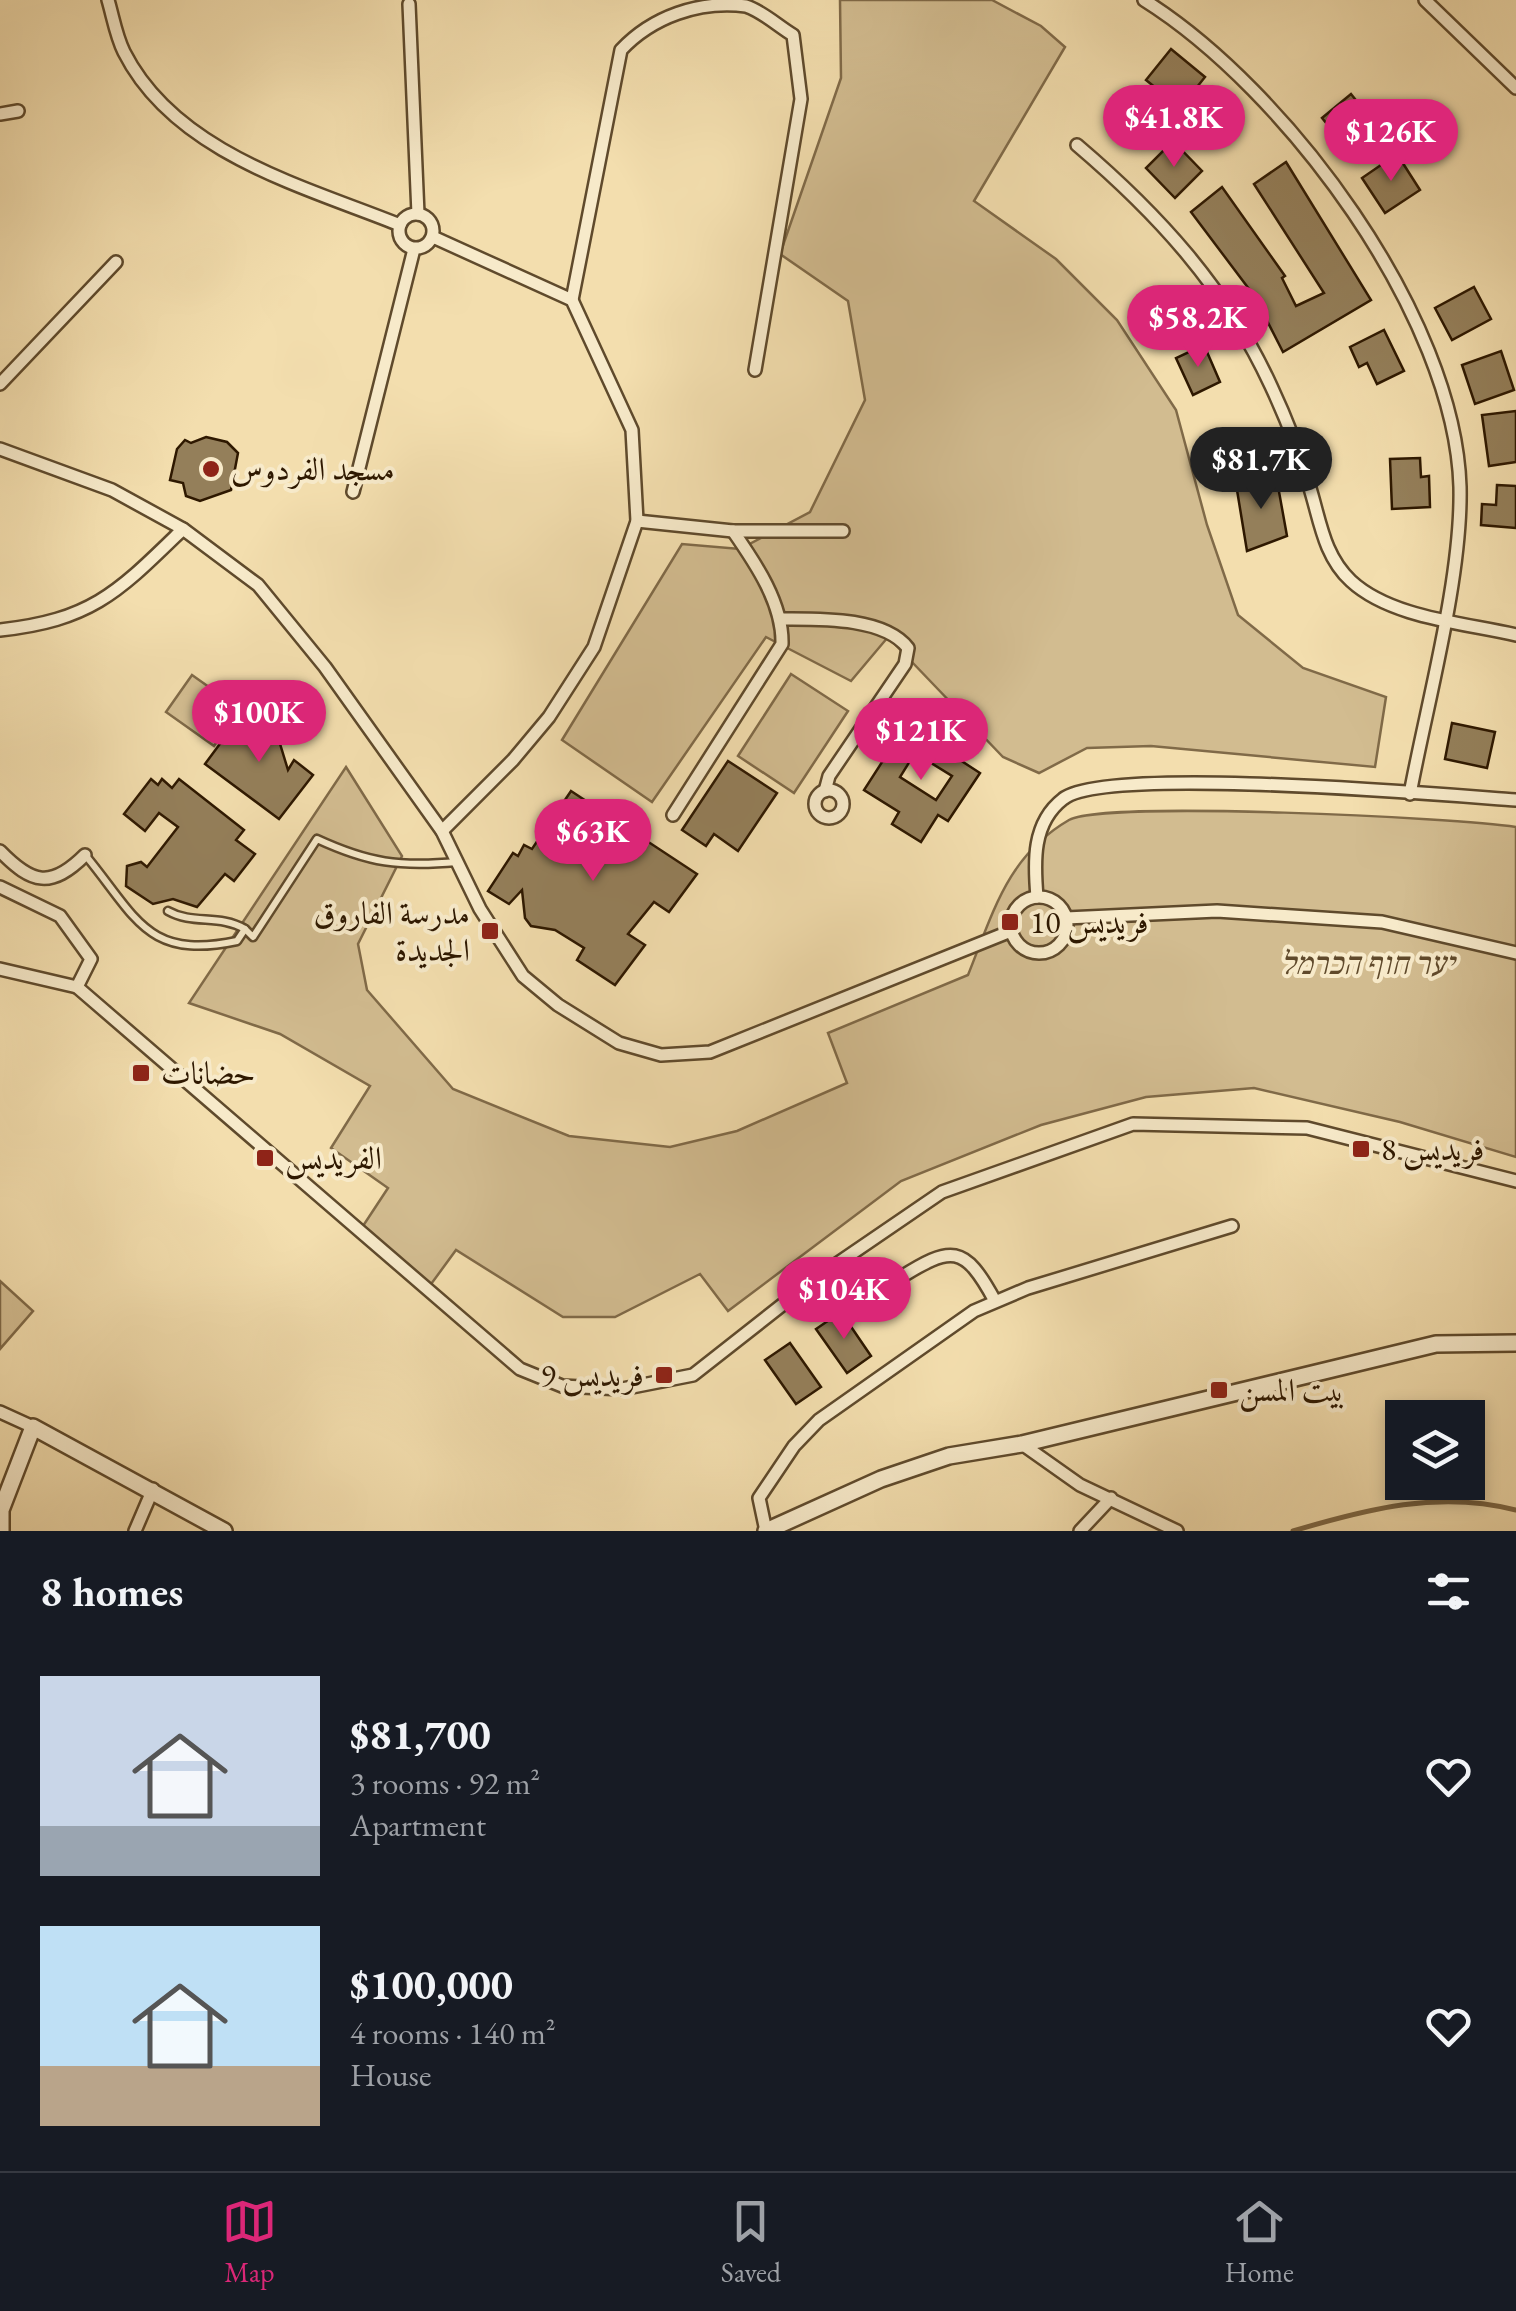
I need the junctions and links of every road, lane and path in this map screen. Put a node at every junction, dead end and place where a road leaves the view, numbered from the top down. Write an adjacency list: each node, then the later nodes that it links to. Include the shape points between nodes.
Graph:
1 (108, 0): 10 (street, via 138,74 207,142)
2 (1144, 0): 23 (street, via 1233,68 1320,164 1430,352 1456,438 1460,489)
3 (1425, 0): 5 (street)
4 (409, 4): 9 (street)
5 (1516, 88)
6 (18, 111): 7 (street)
7 (0, 114)
8 (1077, 146): 23 (street, via 1150,207 1241,329 1294,440 1333,559 1371,596)
9 (418, 214): 10 (street); 11 (street, via 431,222)
10 (400, 225): 12 (street, via 401,240)
11 (433, 237): 12 (street); 14 (street)
12 (414, 249): 18 (street)
13 (116, 262): 16 (street)
14 (572, 300): 15 (street, via 621,50 640,30 689,3 746,6 792,34 802,98); 19 (street, via 632,430)
15 (755, 370)
16 (0, 384)
17 (0, 449): 20 (street, via 112,490)
18 (353, 492)
19 (636, 521): 21 (street); 31 (street, via 585,661 513,760)
20 (184, 529): 25 (street, via 118,592 53,624); 31 (street, via 258,585)
21 (733, 531): 22 (street); 24 (street)
22 (843, 532)
23 (1444, 617): 26 (street); 28 (street)
24 (783, 620): 27 (street, via 867,626 908,648 905,664); 30 (street, via 782,644)
25 (0, 630)
26 (1516, 636)
27 (825, 791)
28 (1410, 794): 29 (street); 36 (street, via 1161,782 1081,789 1064,797 1041,828)
29 (1516, 800)
30 (673, 814)
31 (442, 831): 34 (street)
32 (0, 850): 33 (street, via 18,869 44,879)
33 (85, 855): 39 (lane, via 164,942 184,947 237,941)
34 (458, 862): 39 (lane, via 408,866 362,860 317,839 253,936); 40 (street, via 523,976 619,1042 661,1056 710,1052)
35 (0, 887): 43 (street, via 60,916 91,959)
36 (1037, 897): 38 (street, via 1056,902); 40 (street, via 1019,904)
37 (168, 911): 39 (lane, via 189,919 226,918)
38 (1066, 918): 40 (street, via 1060,944 1045,953 1020,947); 41 (street, via 1216,911 1382,922)
39 (244, 929)
40 (1011, 932)
41 (1516, 953)
42 (0, 969): 43 (street)
43 (77, 987): 44 (street, via 520,1369 562,1386 622,1389 693,1375 819,1276 942,1192 1133,1124 1307,1128)
44 (1516, 1181)
45 (1232, 1226): 47 (street)
46 (898, 1279): 47 (street, via 940,1254 956,1254 975,1266)
47 (995, 1301): 57 (street, via 807,1432 759,1498)
48 (1516, 1343): 51 (street, via 1436,1344)
49 (0, 1412): 50 (street)
50 (34, 1426): 52 (street); 54 (street, via 1,1510)
51 (1022, 1444): 53 (street); 57 (street, via 948,1456)
52 (153, 1488): 55 (street); 56 (street)
53 (1111, 1498): 58 (street); 59 (street)
54 (0, 1531)
55 (135, 1531)
56 (224, 1531)
57 (766, 1531)
58 (1080, 1531)
59 (1177, 1531)

